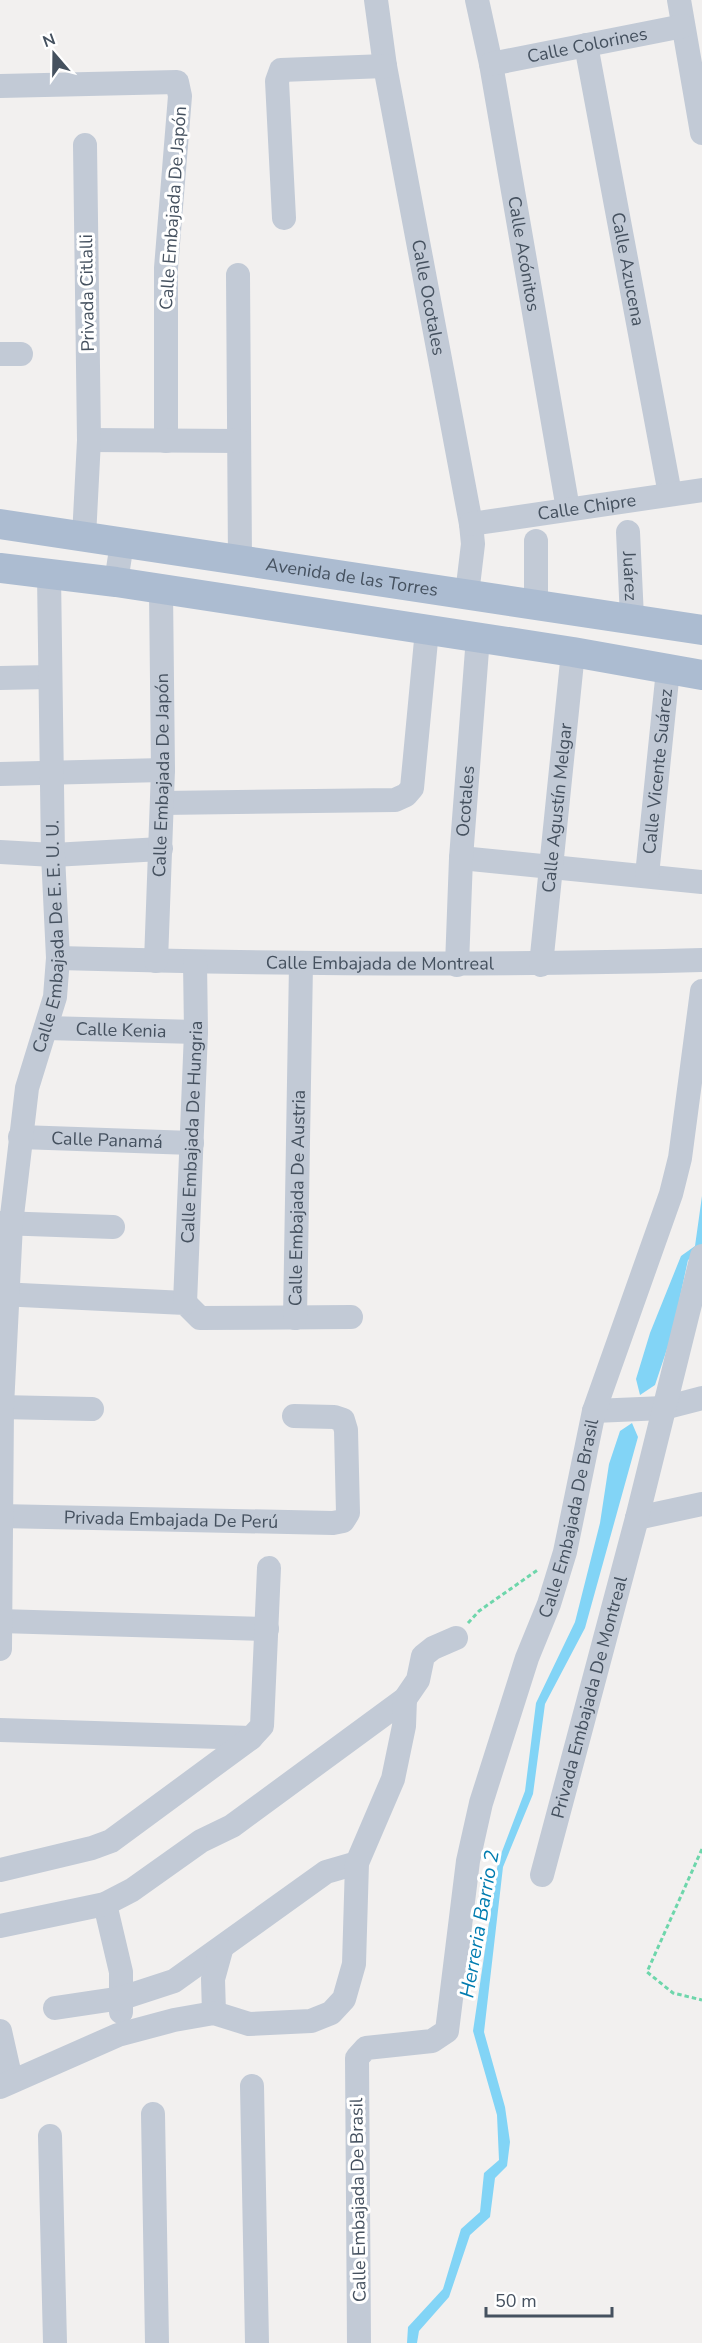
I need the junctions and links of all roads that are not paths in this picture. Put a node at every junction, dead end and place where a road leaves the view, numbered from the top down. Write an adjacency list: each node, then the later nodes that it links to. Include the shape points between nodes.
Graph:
1 (376, 0): 7 (street, Calle Ocotales)
2 (477, 0): 6 (street, Calle Acónitos)
3 (679, 0): 4 (street)
4 (683, 26): 5 (street, Calle Colorines); 9 (street)
5 (586, 45): 6 (street, Calle Colorines); 17 (street, Calle Azucena)
6 (491, 64): 18 (street, Calle Acónitos)
7 (385, 66): 11 (street, via 281,70 277,81); 20 (street, Calle Ocotales)
8 (0, 86): 14 (street, Calle Embajada De Japón, via 177,82 180,96 166,268)
9 (702, 133)
10 (85, 145): 13 (street, Privada Citlalli)
11 (284, 219)
12 (238, 275): 15 (street)
13 (89, 440): 14 (street); 22 (street, Privada Citlalli)
14 (166, 441): 15 (street)
15 (239, 441): 25 (street)
16 (702, 490): 17 (street, Calle Chipre)
17 (670, 494): 18 (street, Calle Chipre)
18 (568, 509): 20 (street, Calle Chipre)
19 (0, 524): 22 (main road, Avenida de las Torres)
20 (471, 524): 30 (street, Calle Ocotales)
21 (628, 532): 32 (street, Juárez)
22 (84, 537): 24 (main road, Avenida de las Torres)
23 (536, 541): 31 (street)
24 (122, 543): 25 (main road, Avenida de las Torres); 28 (street)
25 (240, 561): 30 (main road, Avenida de las Torres)
26 (0, 567): 27 (main road)
27 (49, 575): 28 (main road); 39 (street, Calle Embajada De E. E. U. U.)
28 (116, 582): 29 (main road)
29 (161, 591): 33 (main road); 41 (street, Calle Embajada De Japón)
30 (468, 594): 31 (main road, Avenida de las Torres)
31 (536, 604): 32 (main road, Avenida de las Torres)
32 (632, 618): 34 (main road, Avenida de las Torres)
33 (427, 630): 35 (main road); 44 (street, via 412,788 406,795 395,800)
34 (702, 630)
35 (478, 638): 36 (main road); 48 (street, Ocotales)
36 (573, 652): 37 (main road); 49 (street, Calle Agustín Melgar)
37 (668, 670): 38 (main road); 50 (street, Calle Vicente Suárez)
38 (702, 675)
39 (50, 677): 40 (street); 42 (street, Calle Embajada De E. E. U. U.)
40 (0, 678)
41 (163, 770): 42 (street); 44 (street, Calle Embajada De Japón)
42 (53, 771): 43 (street); 47 (street, Calle Embajada De E. E. U. U.)
43 (0, 774)
44 (162, 803): 45 (street, Calle Embajada De Japón)
45 (161, 849): 47 (street); 54 (street, Calle Embajada De Japón)
46 (0, 852): 47 (street)
47 (53, 855): 52 (street, Calle Embajada De E. E. U. U.)
48 (461, 858): 49 (street); 57 (street, Ocotales)
49 (551, 866): 50 (street); 58 (street, Calle Agustín Melgar)
50 (647, 875): 51 (street)
51 (702, 882)
52 (58, 958): 54 (street, Calle Embajada de Montreal); 60 (street, Calle Embajada De E. E. U. U., via 55,998)
53 (702, 960): 58 (street, Calle Embajada de Montreal)
54 (156, 961): 55 (street, Calle Embajada de Montreal)
55 (195, 962): 56 (street, Calle Embajada de Montreal); 61 (street, Calle Embajada De Hungria)
56 (301, 964): 57 (street, Calle Embajada de Montreal); 71 (street, Calle Embajada De Austria)
57 (457, 965): 58 (street, Calle Embajada de Montreal)
58 (541, 965)
59 (702, 991): 76 (street, Calle Embajada De Brasil, via 680,1158 671,1194)
60 (46, 1028): 61 (street, Calle Kenia); 62 (street, Calle Embajada De E. E. U. U., via 27,1089)
61 (196, 1032): 63 (street, Calle Embajada De Hungria)
62 (20, 1137): 63 (street, Calle Panamá); 64 (street, Calle Embajada De E. E. U. U.)
63 (192, 1143): 69 (street, Calle Embajada De Hungria)
64 (6, 1223): 65 (street); 68 (street, Calle Embajada De E. E. U. U.)
65 (113, 1227)
66 (702, 1256): 67 (street)
67 (698, 1290): 74 (street)
68 (4, 1294): 69 (street, Calle Embajada De Austria); 73 (street, Calle Embajada De E. E. U. U.)
69 (185, 1303): 71 (street, Calle Embajada De Austria, via 200,1318)
70 (351, 1317): 71 (street)
71 (295, 1318)
72 (702, 1398): 74 (street)
73 (1, 1407): 75 (street); 79 (street, Calle Embajada De E. E. U. U.)
74 (664, 1408): 76 (street); 80 (street)
75 (92, 1409)
76 (594, 1411): 107 (street, Calle Embajada De Brasil, via 565,1552 481,1803 468,1861 447,2031 432,2042 366,2048 357,2058)
77 (294, 1416): 79 (street, Privada Embajada De Perú, via 343,1420 348,1512 343,1521)
78 (702, 1504): 80 (street)
79 (0, 1516): 82 (street, Calle Embajada De E. E. U. U.)
80 (638, 1518): 91 (street, Privada Embajada De Montreal)
81 (269, 1568): 83 (street)
82 (1, 1622): 83 (street); 85 (street, Calle Embajada De E. E. U. U.)
83 (267, 1629): 88 (street, via 262,1726)
84 (456, 1638): 86 (street, via 423,1656 418,1680)
85 (0, 1649)
86 (405, 1699): 89 (street, via 404,1726 393,1779); 92 (street, via 232,1826 201,1841 132,1890)
87 (0, 1730): 88 (street)
88 (250, 1738): 90 (street, via 111,1841)
89 (357, 1863): 94 (street, via 326,1872); 97 (street, via 354,1964 344,1999 331,2013 311,2021 249,2024)
90 (0, 1870)
91 (542, 1875)
92 (105, 1904): 93 (street); 95 (street, via 121,1972)
93 (0, 1926)
94 (221, 1950): 95 (street, via 174,1981); 97 (street, via 213,1979)
95 (122, 1998): 96 (street); 99 (street)
96 (55, 2008)
97 (214, 2013): 99 (street)
98 (0, 2031): 100 (street)
99 (118, 2035): 100 (street)
100 (6, 2083)
101 (252, 2086): 106 (street)
102 (153, 2114): 105 (street)
103 (50, 2136): 104 (street)
104 (55, 2343)
105 (157, 2343)
106 (257, 2343)
107 (360, 2343)

